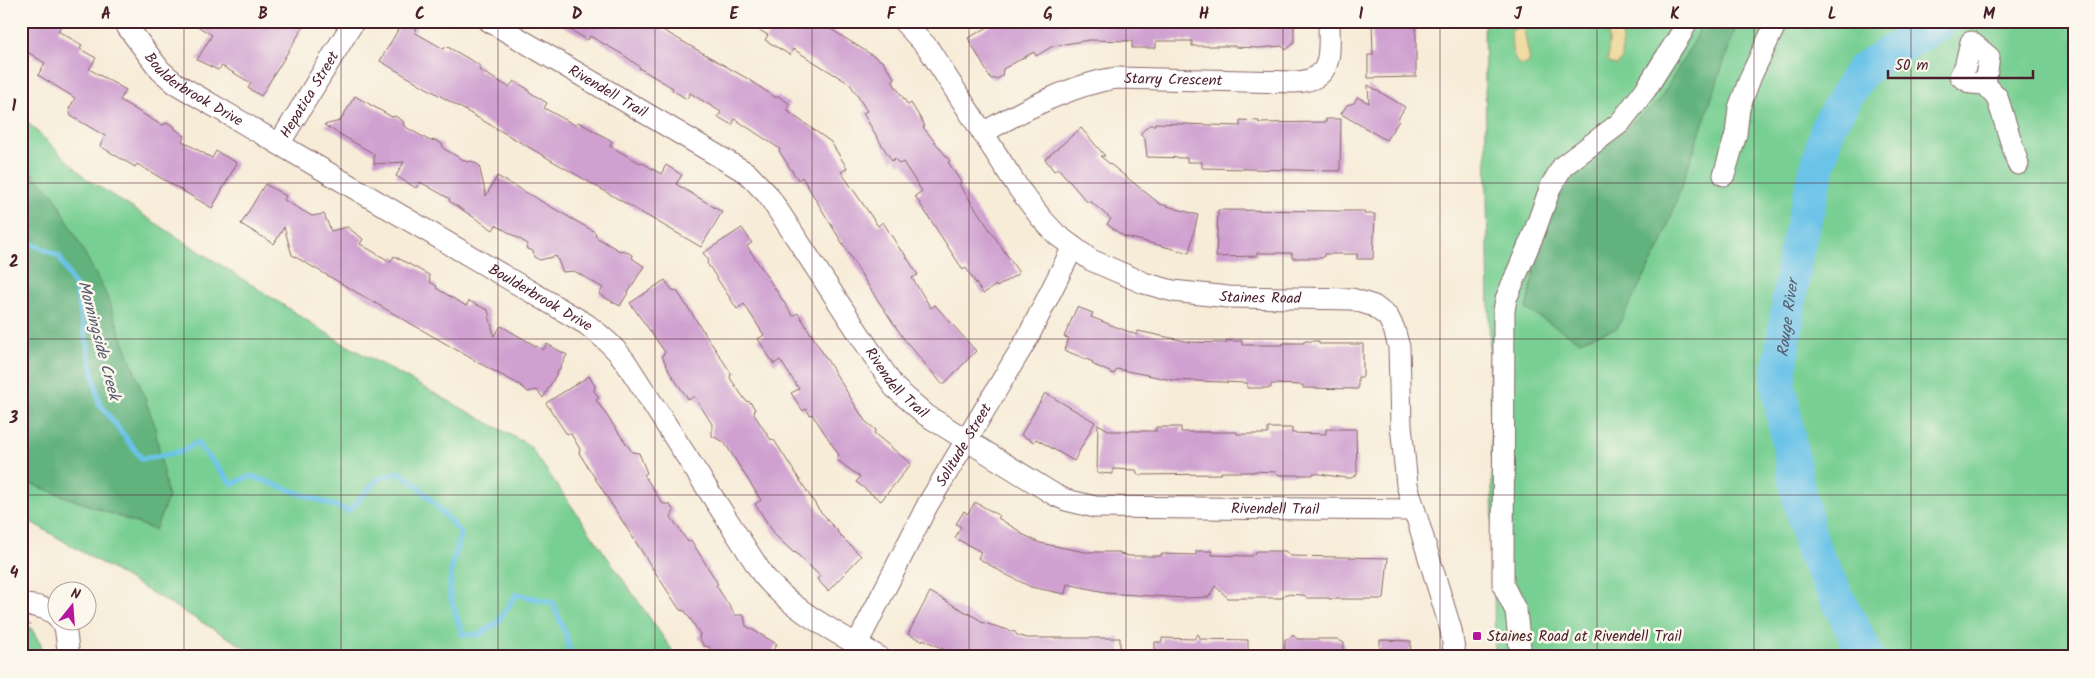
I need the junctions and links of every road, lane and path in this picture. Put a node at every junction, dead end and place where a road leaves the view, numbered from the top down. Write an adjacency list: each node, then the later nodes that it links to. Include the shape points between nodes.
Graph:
1 (123, 21): 10 (street, Boulderbrook Drive, via 160,70 175,83)
2 (354, 21): 10 (street, Hepatica Street)
3 (489, 21): 14 (street, Rivendell Trail, via 747,173 768,195 894,387 926,415)
4 (903, 21): 9 (street, Staines Road, via 928,48)
5 (1329, 21): 9 (street, Starry Crescent, via 1326,68 1313,80 1100,80 1011,116)
6 (1686, 21): 23 (street, via 1646,88 1620,123 1563,166 1551,186 1506,299 1503,585 1516,611)
7 (1777, 21): 12 (street, via 1751,76)
8 (1985, 84): 11 (street, via 1997,97)
9 (983, 133): 13 (street, Staines Road, via 1042,220)
10 (279, 144): 19 (street, Boulderbrook Drive, via 602,336 625,361 773,587 806,614)
11 (2018, 164)
12 (1724, 175)
13 (1073, 247): 14 (street, Solitude Street, via 1027,339); 15 (street, Staines Road, via 1112,270 1173,291 1228,297 1352,299 1381,309 1392,323 1399,347 1401,425)
14 (967, 440): 15 (street, Rivendell Trail, via 1055,495 1095,507); 19 (street, Solitude Street, via 928,504)
15 (1413, 510): 22 (street, Staines Road, via 1451,630)
16 (21, 605): 17 (street)
17 (48, 610)
18 (66, 630): 20 (street)
19 (857, 644): 21 (street, Boulderbrook Drive)
20 (69, 657)
21 (879, 657)
22 (1455, 657)
23 (1521, 657)

